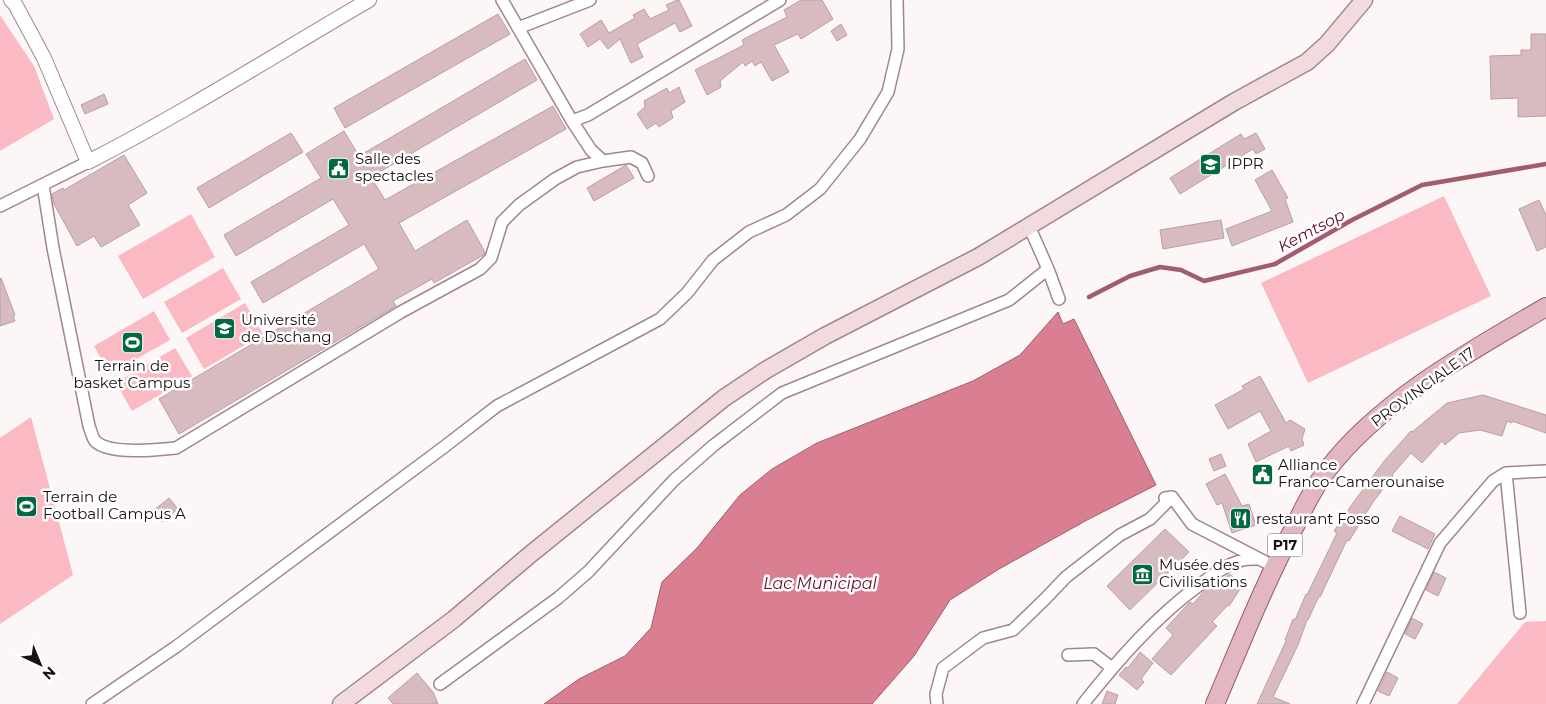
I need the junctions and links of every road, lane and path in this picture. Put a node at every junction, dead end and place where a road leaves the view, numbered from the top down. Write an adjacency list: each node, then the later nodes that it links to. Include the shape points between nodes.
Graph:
1 (11, 0): 11 (street, via 44,58)
2 (369, 0): 11 (street, via 192,105)
3 (502, 0): 8 (street)
4 (590, 0): 8 (street)
5 (780, 0): 9 (street, via 596,110)
6 (897, 0): 29 (street, via 898,49 888,92 860,140 820,189 786,215 749,232 713,260 687,293 660,319 497,406 185,640)
7 (1364, 0): 15 (main road, via 1327,44 1307,62 1234,102)
8 (518, 28): 9 (street)
9 (572, 121): 10 (street, via 591,150)
10 (603, 161): 12 (street, via 632,157 642,162); 13 (street, via 577,167 554,179 519,205 502,222 491,258 480,269 401,312 176,448 143,451 105,447 95,440 89,426)
11 (88, 162): 13 (street)
12 (648, 176)
13 (43, 185): 14 (street)
14 (0, 206)
15 (1029, 226): 16 (street); 30 (main road, via 825,336 724,398 454,619)
16 (1048, 269): 17 (street); 28 (street, via 1009,300 782,393 674,480 588,572 558,598)
17 (1059, 299)
18 (1546, 307): 24 (main road, PROVINCIALE 17 / P17, via 1457,359 1363,430 1327,470)
19 (1546, 471): 20 (street)
20 (1506, 473): 25 (street); 34 (street, via 1493,480 1440,543)
21 (1172, 497): 22 (street); 23 (street, via 1192,524); 31 (street, via 1150,519 1120,535 1066,577 1012,630 983,638 943,668 936,694)
22 (1158, 499)
23 (1257, 559): 24 (street); 27 (street, via 1243,560 1223,568 1186,594)
24 (1273, 566): 33 (main road, PROVINCIALE 17 / P17)
25 (1520, 613)
26 (1068, 656): 27 (street, via 1094,654)
27 (1112, 668): 32 (street)
28 (440, 684)
29 (92, 704)
30 (341, 704)
31 (937, 704)
32 (1083, 704)
33 (1216, 704)
34 (1363, 704)

